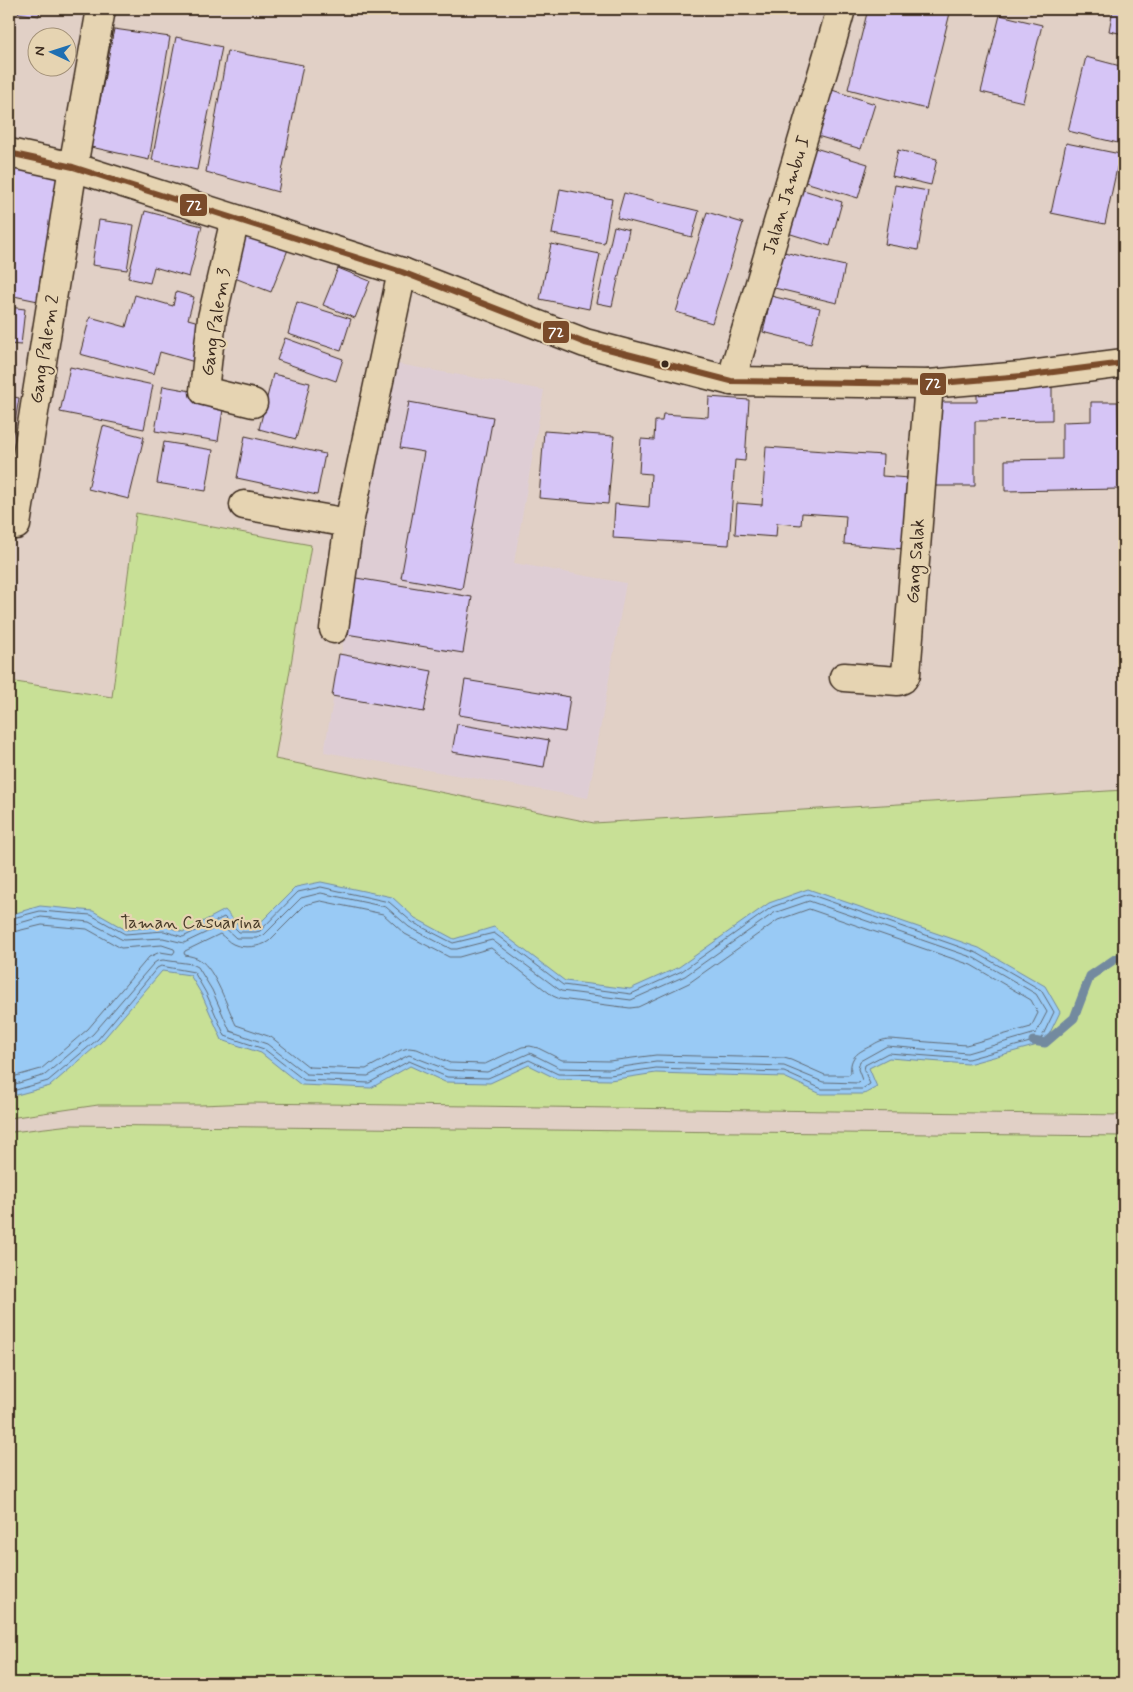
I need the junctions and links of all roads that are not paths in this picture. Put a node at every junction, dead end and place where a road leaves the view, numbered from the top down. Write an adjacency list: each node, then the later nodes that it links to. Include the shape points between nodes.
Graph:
1 (101, 9): 4 (street)
2 (840, 9): 8 (street, Jalan Jambu I)
3 (9, 153): 4 (street)
4 (73, 167): 5 (street); 13 (street, Gang Palem 2, via 16,525)
5 (233, 226): 6 (street); 10 (street, Gang Palem 3, via 212,318 204,390)
6 (402, 272): 8 (street, via 585,342); 12 (street)
7 (1124, 364): 9 (street)
8 (731, 382): 9 (street)
9 (929, 384): 15 (street, Gang Salak, via 906,674 898,681)
10 (253, 403)
11 (244, 505): 12 (street)
12 (349, 523): 14 (street)
13 (9, 524)
14 (334, 629)
15 (844, 677)

